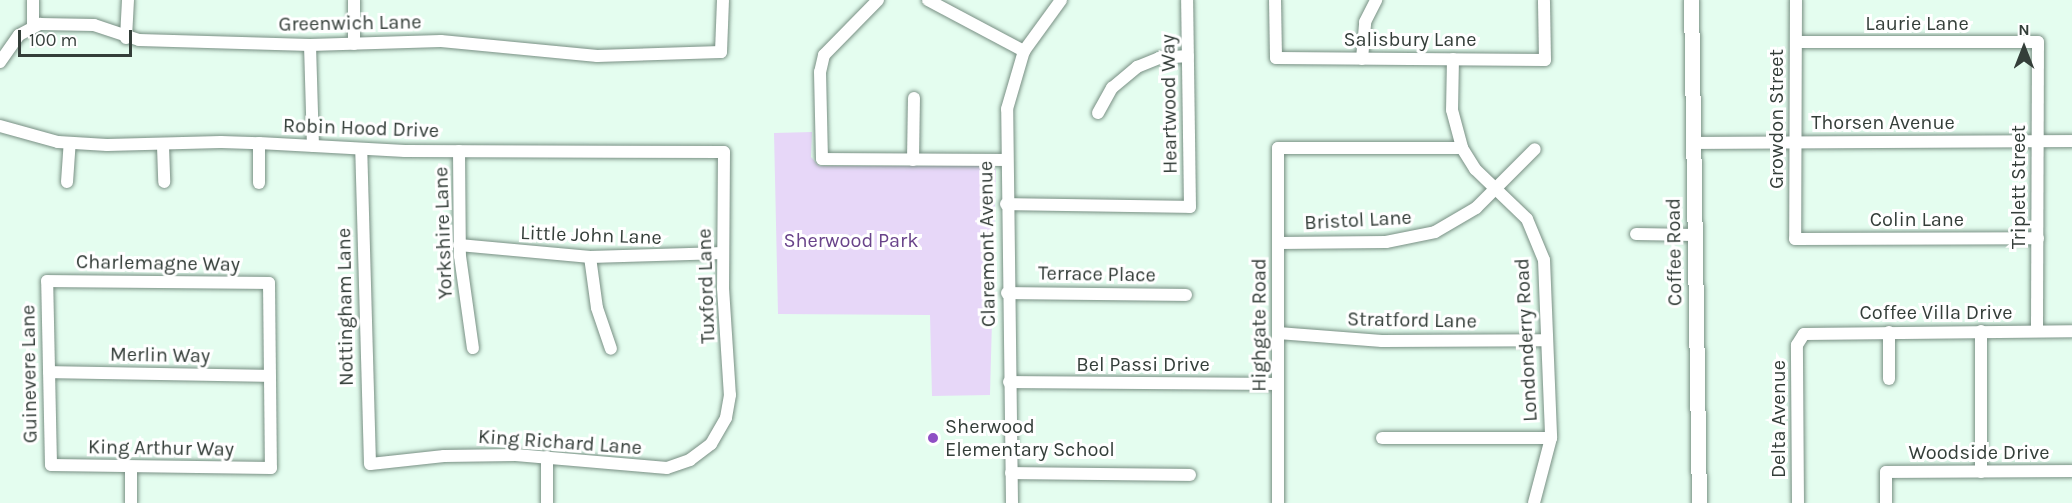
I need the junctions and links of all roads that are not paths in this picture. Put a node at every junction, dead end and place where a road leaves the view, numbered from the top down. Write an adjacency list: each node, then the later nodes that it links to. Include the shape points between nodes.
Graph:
1 (33, 0): 15 (street)
2 (128, 0): 16 (street)
3 (354, 0): 19 (street)
4 (723, 0): 19 (street, Greenwich Lane, via 721,52 597,56 471,42)
5 (878, 0): 42 (street, via 824,55 820,72 822,159)
6 (928, 0): 14 (street)
7 (1061, 0): 21 (street, Claremont Avenue)
8 (1187, 0): 22 (street, Heartwood Way)
9 (1275, 0): 23 (street, Salisbury Lane, via 1276,58)
10 (1376, 0): 23 (street, via 1365,22)
11 (1544, 0): 24 (street, Salisbury Lane, via 1545,60)
12 (1691, 0): 34 (main road, Coffee Road)
13 (1796, 0): 17 (street, Growdon Street)
14 (947, 5): 21 (street)
15 (33, 26): 16 (street, Greenwich Lane, via 85,24); 25 (street, via 19,35)
16 (126, 38): 20 (street, Greenwich Lane)
17 (1796, 42): 18 (street, Laurie Lane); 31 (street, Growdon Street)
18 (2038, 42): 29 (street, Triplett Street)
19 (354, 44): 20 (street, Greenwich Lane)
20 (310, 45): 36 (street)
21 (1024, 51): 43 (street, Claremont Avenue, via 1006,109)
22 (1188, 56): 27 (street, via 1159,58 1137,67 1112,88); 48 (street, Heartwood Way, via 1190,207)
23 (1362, 59): 24 (street, Salisbury Lane)
24 (1453, 59): 37 (street, Londonderry Road, via 1452,110)
25 (0, 62)
26 (914, 98): 42 (street)
27 (1098, 113)
28 (0, 126): 32 (street, Robin Hood Drive)
29 (2038, 141): 30 (street, Thorsen Avenue); 31 (street, Thorsen Avenue); 51 (street, Triplett Street)
30 (2072, 141)
31 (1796, 142): 34 (street, Thorsen Avenue); 52 (street, Growdon Street)
32 (70, 143): 35 (street, Robin Hood Drive); 44 (street)
33 (259, 143): 35 (street, Robin Hood Drive); 36 (street, Robin Hood Drive); 46 (street)
34 (1693, 143): 50 (main road, Coffee Road)
35 (163, 146): 45 (street)
36 (313, 146): 38 (street, Robin Hood Drive)
37 (1462, 148): 47 (street, Londonderry Road, via 1475,169); 53 (street, Highgate Road, via 1278,148)
38 (361, 149): 40 (street, Robin Hood Drive); 78 (street, Nottingham Lane)
39 (1534, 149): 47 (street, Bristol Lane)
40 (459, 151): 41 (street, Robin Hood Drive); 54 (street, Yorkshire Lane)
41 (724, 152): 55 (street, Tuxford Lane)
42 (913, 160): 43 (street)
43 (1006, 160): 48 (street, Claremont Avenue)
44 (67, 182)
45 (164, 182)
46 (259, 183)
47 (1496, 189): 53 (street, Bristol Lane, via 1464,216 1416,237); 66 (street, Londonderry Road, via 1527,219 1541,247)
48 (1006, 204): 58 (street, Claremont Avenue)
49 (1636, 234): 50 (street)
50 (1695, 235): 90 (main road, Coffee Road)
51 (2038, 238): 52 (street, Colin Lane); 61 (street, Triplett Street)
52 (1795, 239)
53 (1279, 243): 64 (street, Highgate Road)
54 (459, 245): 56 (street, Little John Lane); 67 (street, Yorkshire Lane)
55 (723, 253): 56 (street, Little John Lane); 74 (street, Tuxford Lane, via 730,384)
56 (590, 257): 68 (street, via 597,308)
57 (47, 281): 69 (street, Guinevere Lane); 70 (street, Charlemagne Way, via 269,283)
58 (1007, 293): 59 (street, Terrace Place); 72 (street, Claremont Avenue)
59 (1186, 295)
60 (1981, 331): 61 (street, Coffee Villa Drive); 63 (street, Coffee Villa Drive); 82 (street)
61 (2037, 331): 62 (street, Coffee Villa Drive)
62 (2072, 331)
63 (1889, 332): 65 (street, Coffee Villa Drive); 71 (street)
64 (1278, 333): 66 (street, Stratford Lane, via 1382,341); 73 (street, Highgate Road)
65 (1801, 336): 91 (street, Delta Avenue, via 1797,345)
66 (1547, 340): 76 (street, Londonderry Road)
67 (473, 348)
68 (611, 350)
69 (49, 372): 70 (street, Merlin Way); 79 (street, Guinevere Lane)
70 (270, 376): 80 (street, King Arthur Way, via 271,468)
71 (1889, 379)
72 (1009, 382): 73 (street, Bel Passi Drive); 83 (street, Claremont Avenue)
73 (1277, 384): 88 (street, Highgate Road)
74 (726, 418): 77 (street, King Richard Lane, via 706,449 667,468)
75 (1382, 438): 76 (street)
76 (1551, 438): 89 (street, Londonderry Road)
77 (547, 457): 78 (street, King Richard Lane, via 467,455); 86 (street)
78 (369, 464)
79 (51, 465): 80 (street, King Arthur Way)
80 (131, 468): 85 (street)
81 (2072, 471): 82 (street, Woodside Drive)
82 (1982, 472): 92 (street, Woodside Drive, via 1886,472)
83 (1011, 473): 84 (street); 87 (street, Claremont Avenue)
84 (1190, 475)
85 (131, 503)
86 (547, 503)
87 (1012, 503)
88 (1278, 503)
89 (1534, 503)
90 (1699, 503)
91 (1798, 503)
92 (1886, 503)

